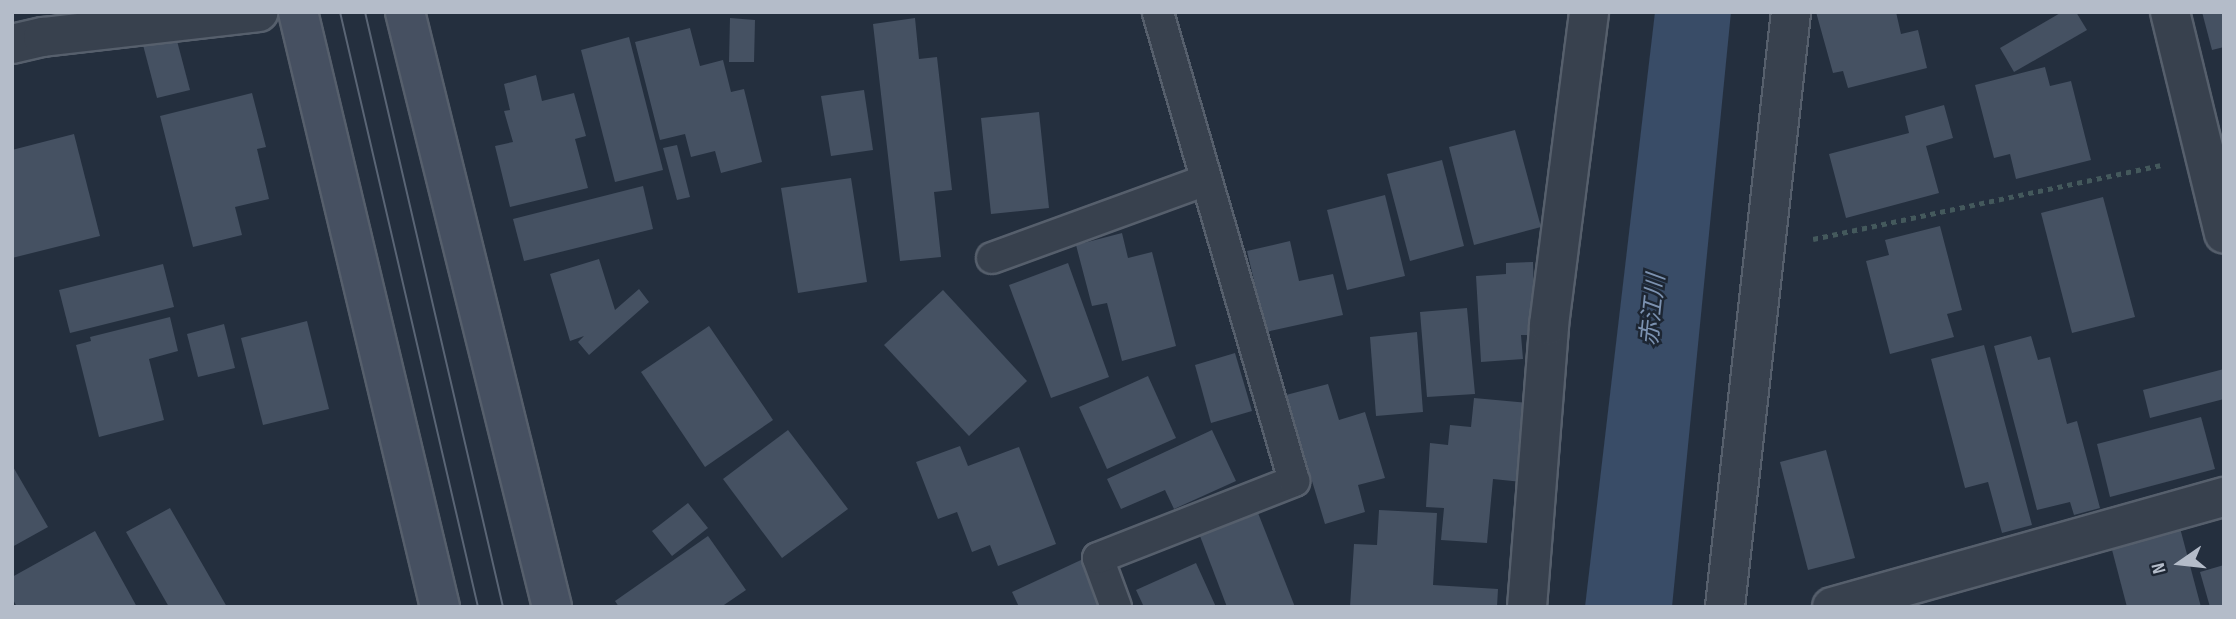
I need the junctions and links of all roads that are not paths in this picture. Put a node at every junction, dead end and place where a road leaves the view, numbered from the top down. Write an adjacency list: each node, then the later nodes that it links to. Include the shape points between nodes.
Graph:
1 (260, 12): 8 (street)
2 (299, 12): 13 (street)
3 (405, 12): 14 (street)
4 (1158, 12): 9 (lane)
5 (1589, 12): 16 (street, via 1549,325)
6 (1791, 12): 17 (street)
7 (2170, 12): 10 (street)
8 (12, 44)
9 (1206, 180): 11 (lane); 15 (lane, via 1294,481 1098,558)
10 (2224, 234)
11 (992, 258)
12 (2224, 497): 18 (street)
13 (440, 607)
14 (552, 607)
15 (1116, 607)
16 (1527, 607)
17 (1725, 607)
18 (1832, 607)

